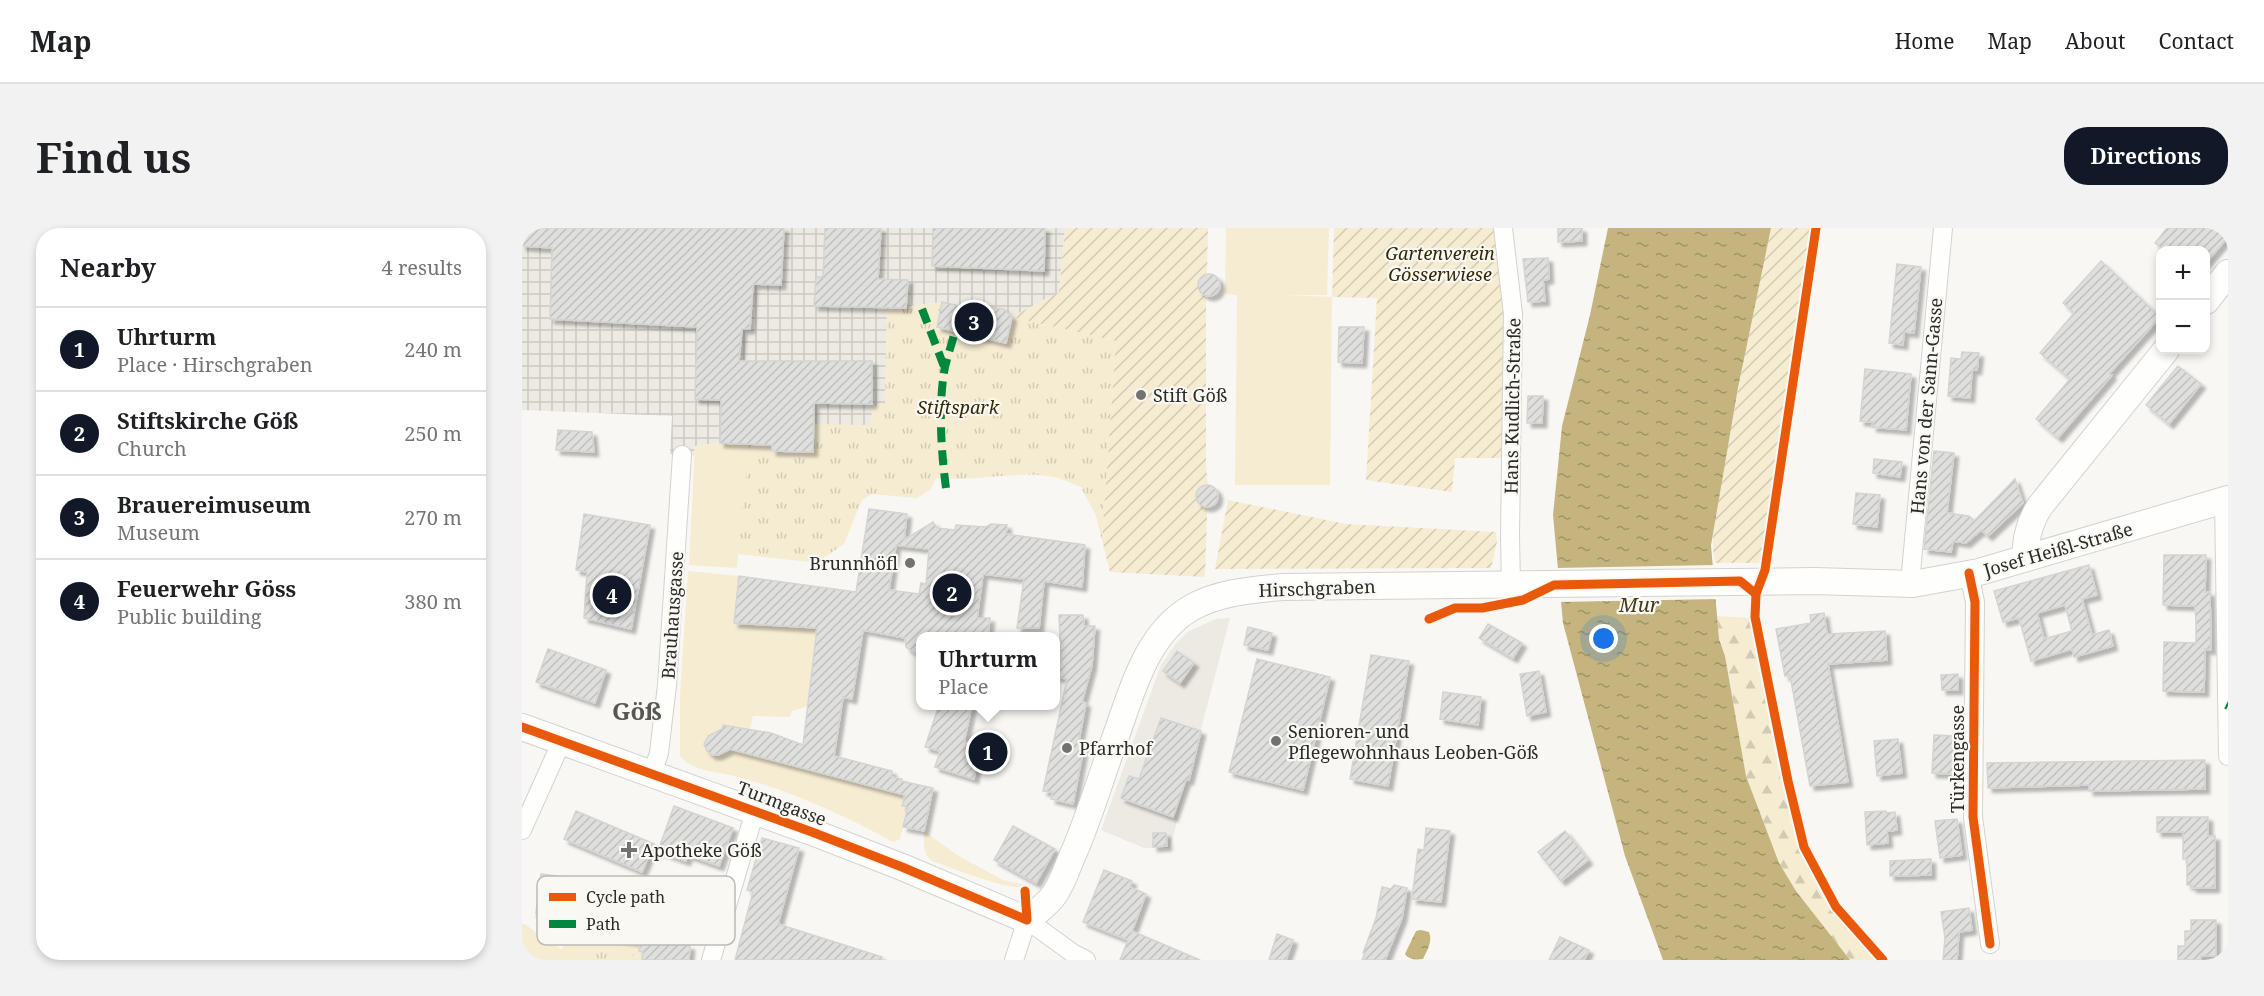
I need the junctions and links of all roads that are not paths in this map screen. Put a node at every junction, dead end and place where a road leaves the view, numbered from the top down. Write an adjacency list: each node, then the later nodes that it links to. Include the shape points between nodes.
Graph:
1 (1503, 228): 11 (street, Hans Kudlich-Straße, via 1513,314)
2 (1943, 228): 10 (street, Hans von der Sann-Gasse)
3 (2228, 273): 4 (main road)
4 (2206, 300)
5 (2163, 354): 8 (main road, via 2040,506 2031,520)
6 (682, 455): 17 (street, Brauhausgasse, via 667,685)
7 (2226, 499): 8 (main road, Josef Heißl-Straße); 13 (street)
8 (2025, 558): 9 (main road, Josef Heißl-Straße)
9 (1969, 573): 10 (main road, Josef Heißl-Straße); 22 (street, Türkengasse, via 1975,602 1973,817)
10 (1910, 584): 12 (main road, Josef Heißl-Straße, via 1850,581)
11 (1511, 585): 12 (main road, Hirschgraben); 21 (main road, Hirschgraben, via 1283,587 1213,598 1191,608 1167,627 1144,661 1062,883 1053,897)
12 (1554, 585)
13 (2227, 705): 16 (street)
14 (522, 727): 15 (main road, Turmgasse)
15 (561, 743): 17 (main road, Turmgasse); 19 (street)
16 (2228, 756)
17 (652, 774): 18 (main road, Turmgasse)
18 (755, 811): 20 (street, Turmgasse); 21 (main road, Turmgasse)
19 (522, 830)
20 (735, 879)
21 (1027, 920): 25 (street); 26 (street)
22 (1990, 944)
23 (715, 945): 24 (street, Turmgasse)
24 (711, 960)
25 (1014, 960)
26 (1086, 960)

